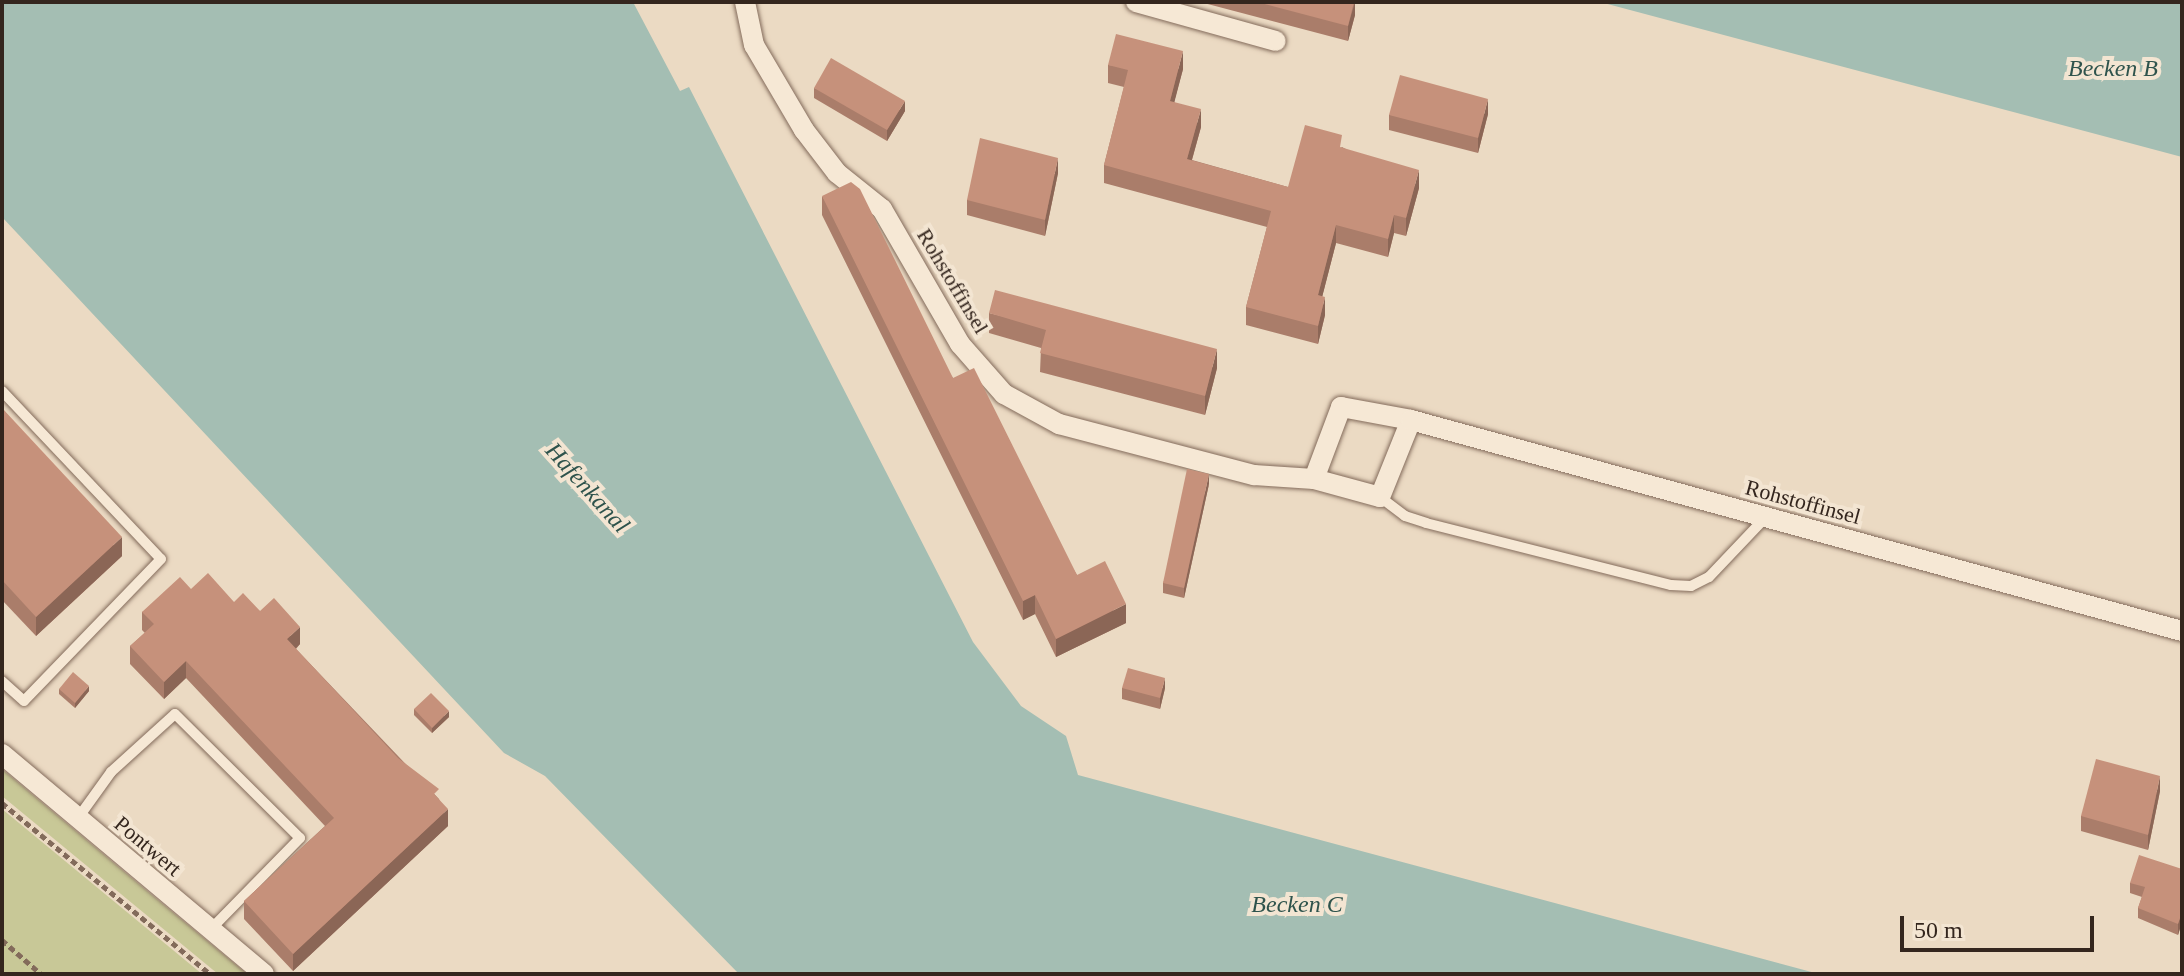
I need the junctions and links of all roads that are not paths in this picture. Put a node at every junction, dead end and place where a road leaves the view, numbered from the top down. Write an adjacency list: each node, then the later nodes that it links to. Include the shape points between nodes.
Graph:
1 (745, 2): 6 (street, Rohstoffinsel, via 754,45 804,130 837,173 882,209 960,344 1004,394 1059,424 1254,475)
2 (1136, 2): 3 (street)
3 (1276, 41)
4 (2, 391): 10 (lane, via 161,559 24,701)
5 (1411, 420): 6 (street, Rohstoffinsel, via 1341,407); 7 (street); 8 (street, Rohstoffinsel)
6 (1314, 479): 7 (street, Rohstoffinsel)
7 (1380, 497): 8 (lane, via 1405,516 1426,523 1691,586 1709,577)
8 (1766, 516): 9 (street, Rohstoffinsel)
9 (2182, 631)
10 (2, 681)
11 (2, 754): 12 (street, Pontwert)
12 (78, 818): 13 (street, Pontwert); 13 (lane, via 111,772 175,714 300,838)
13 (210, 930): 14 (street, Pontwert)
14 (264, 974)

